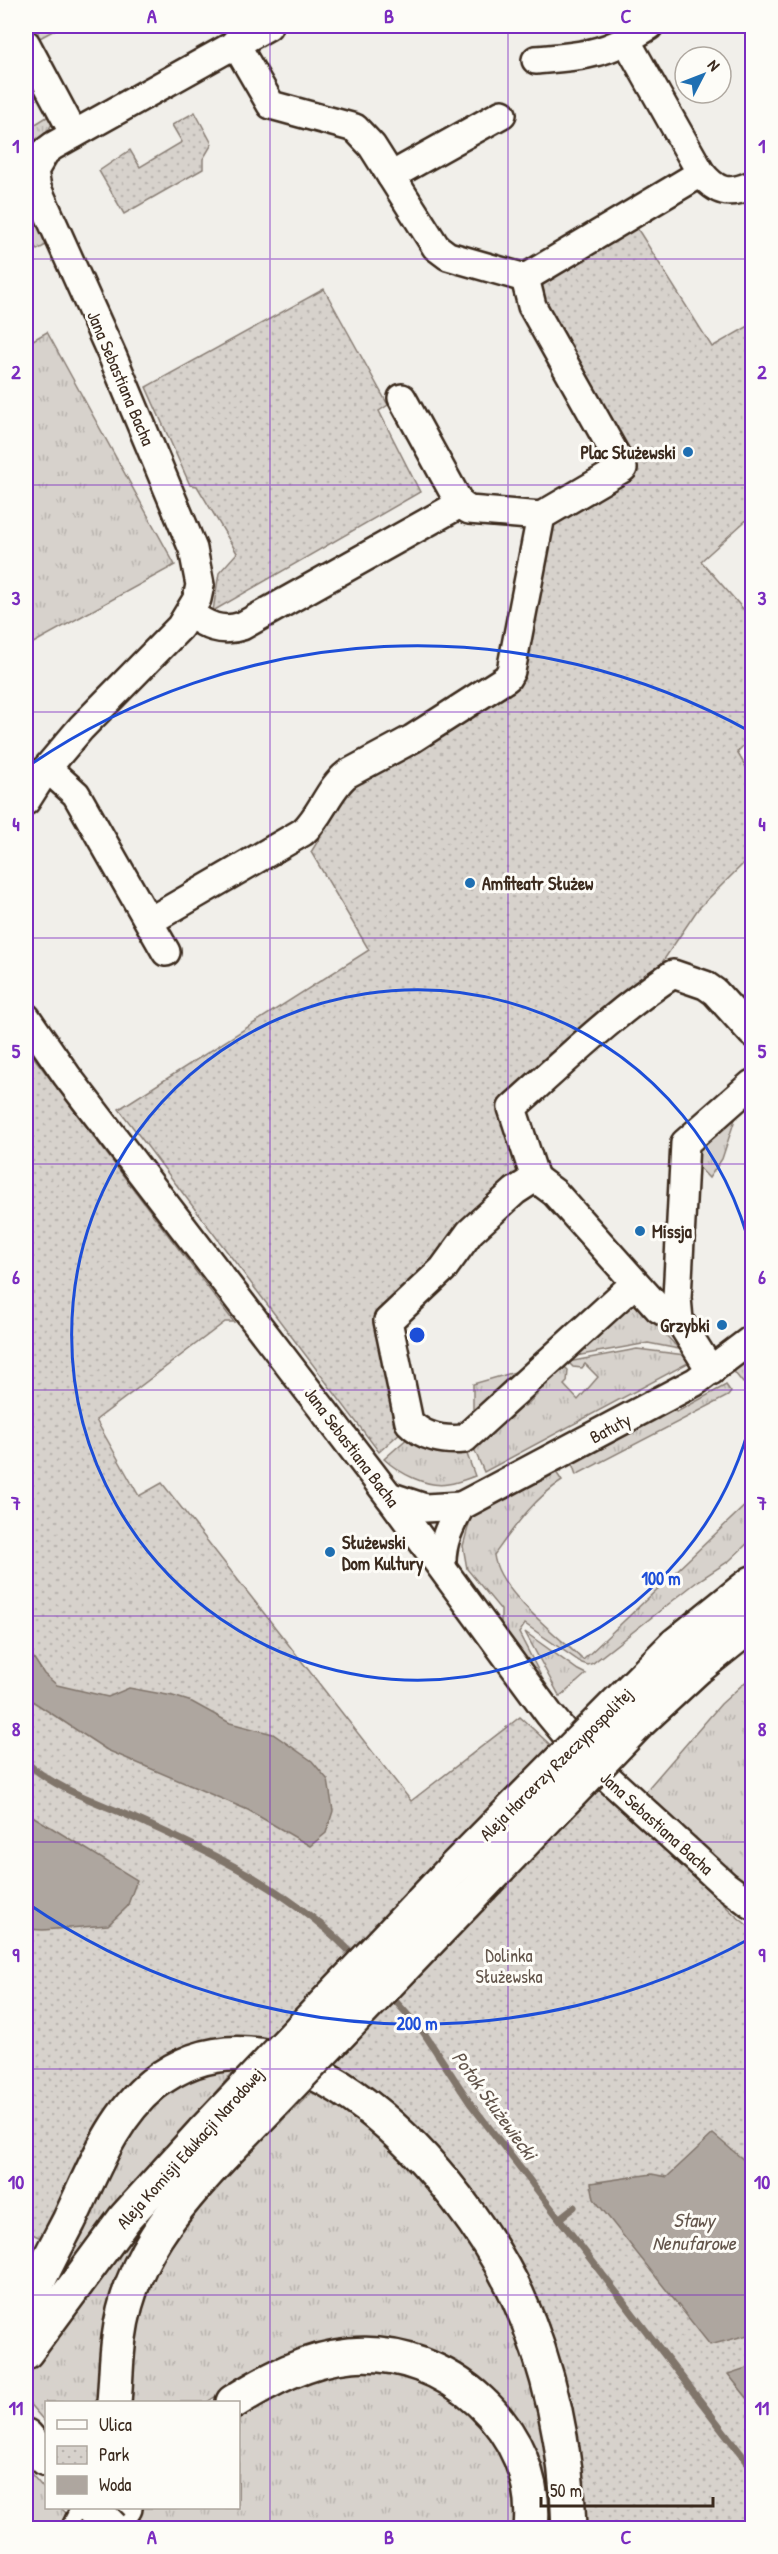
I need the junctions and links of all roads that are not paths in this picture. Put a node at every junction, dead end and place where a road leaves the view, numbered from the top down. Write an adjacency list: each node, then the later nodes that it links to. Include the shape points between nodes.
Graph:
1 (268, 26): 5 (street, Jana Sebastiana Bacha)
2 (649, 26): 3 (street)
3 (626, 40): 6 (street, via 586,55); 9 (street)
4 (26, 44): 8 (street)
5 (235, 44): 8 (street, Jana Sebastiana Bacha); 10 (street, via 271,105 355,128)
6 (537, 60)
7 (502, 114): 10 (street)
8 (75, 134): 16 (street, Jana Sebastiana Bacha, via 45,152 34,171 37,188 193,549 200,585)
9 (701, 173): 11 (street, via 712,187 726,191); 12 (street)
10 (391, 176): 12 (street, via 436,247 448,256)
11 (753, 185)
12 (525, 278): 15 (street, via 532,306 624,468)
13 (402, 398): 14 (street)
14 (460, 504): 15 (street, via 469,510); 16 (street, via 242,626 221,630)
15 (541, 516): 19 (street, via 507,678 412,740 347,774 303,832)
16 (189, 613): 17 (street, Jana Sebastiana Bacha, via 159,651)
17 (47, 768): 18 (street, Jana Sebastiana Bacha); 19 (street, via 76,794)
18 (26, 801)
19 (150, 921): 20 (street)
20 (166, 952)
21 (26, 1017): 29 (street, Jana Sebastiana Bacha)
22 (753, 1033): 24 (street, via 705,985 673,974 658,984 512,1108)
23 (753, 1084): 26 (street, via 685,1143)
24 (536, 1178): 25 (street, via 555,1193); 25 (street, via 514,1191 470,1232 443,1269 388,1321 405,1412 414,1428 450,1440 464,1439)
25 (635, 1283): 26 (street, via 659,1310)
26 (679, 1320): 28 (street)
27 (753, 1339): 28 (street, Batuty)
28 (711, 1371): 30 (street, Batuty)
29 (389, 1496): 30 (street, Batuty, via 425,1508); 31 (street, Jana Sebastiana Bacha)
30 (461, 1506): 31 (street, via 443,1546)
31 (441, 1566): 35 (street, Jana Sebastiana Bacha, via 585,1757 725,1885)
32 (753, 1583): 34 (street, Aleja Harcerzy Rzeczypospolitej)
33 (753, 1624): 34 (street, Aleja Harcerzy Rzeczypospolitej)
34 (686, 1656): 36 (street, Aleja Harcerzy Rzeczypospolitej, bridge, via 585,1734); 37 (street, Aleja Harcerzy Rzeczypospolitej, bridge, via 632,1730)
35 (753, 1905)
36 (370, 1956): 38 (street, Aleja Komisji Edukacji Narodowej, bridge)
37 (393, 1978): 38 (street, Aleja Komisji Edukacji Narodowej, bridge)
38 (214, 2142): 40 (street, Aleja Komisji Edukacji Narodowej, via 124,2218); 41 (street, Aleja Komisji Edukacji Narodowej, via 137,2271 119,2338)
39 (26, 2309): 52 (street, via 104,2150 129,2108 146,2091 187,2065 229,2054 277,2059 310,2071 354,2097 419,2154 464,2208 505,2273 534,2336 548,2383 562,2450)
40 (26, 2352)
41 (114, 2401)
42 (236, 2401): 51 (street, via 293,2370 334,2357 368,2354 404,2358 428,2367 477,2397 516,2447 528,2484)
43 (26, 2436): 44 (street)
44 (45, 2458)
45 (89, 2509): 48 (street)
46 (91, 2509): 50 (street, bridge)
47 (124, 2509): 49 (street)
48 (79, 2529)
49 (103, 2529)
50 (112, 2529)
51 (531, 2529)
52 (569, 2529)

